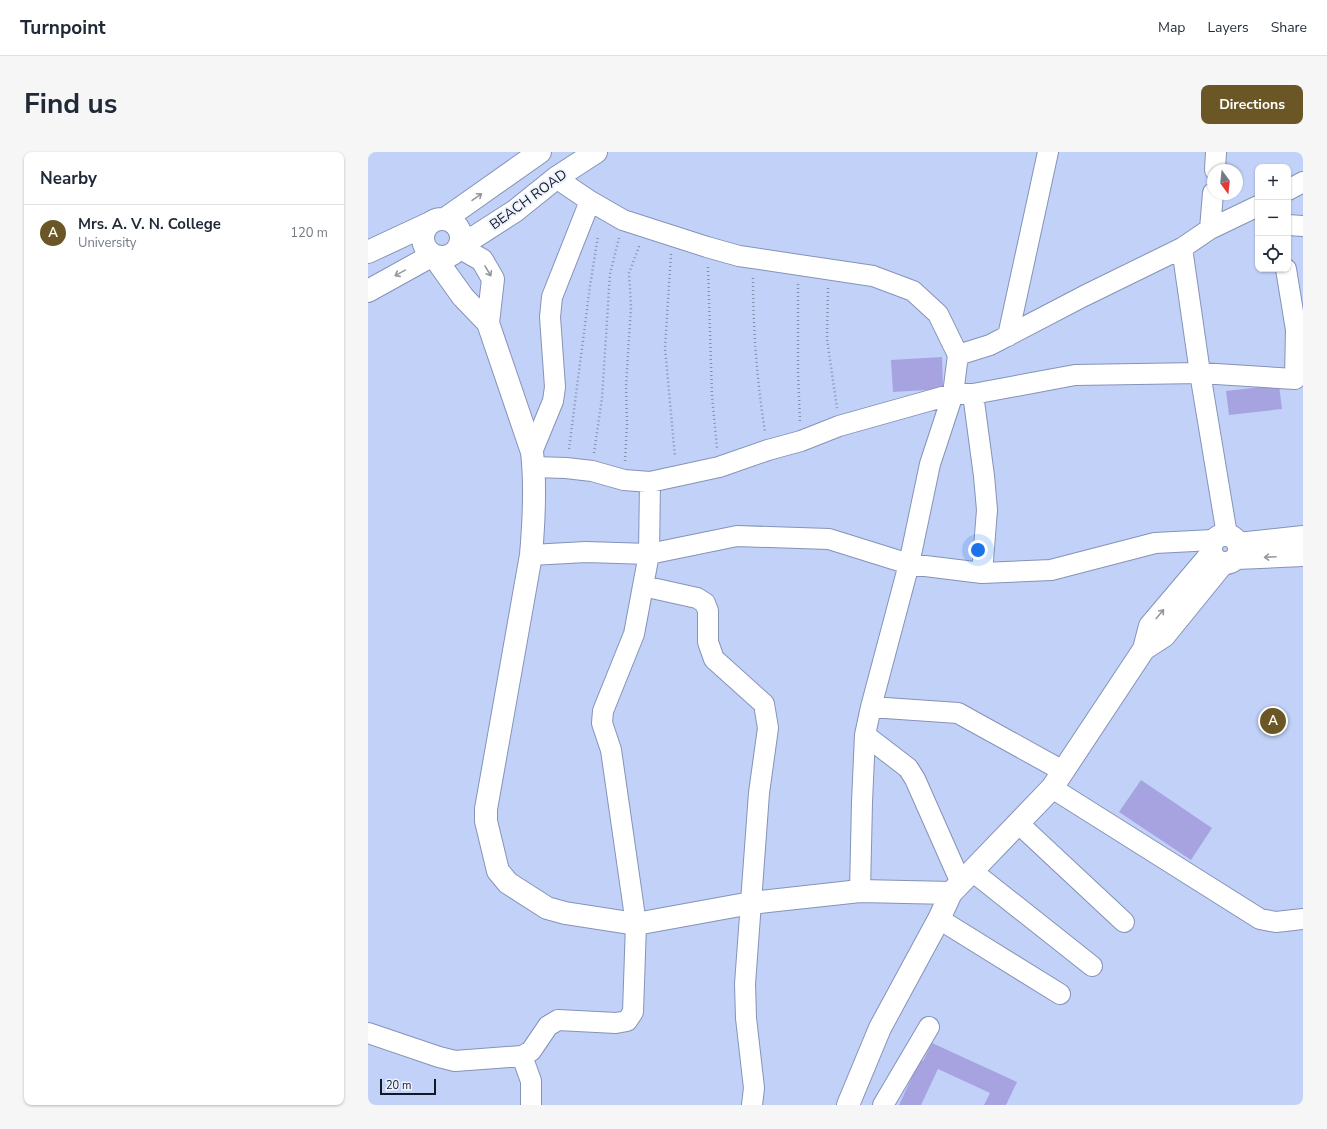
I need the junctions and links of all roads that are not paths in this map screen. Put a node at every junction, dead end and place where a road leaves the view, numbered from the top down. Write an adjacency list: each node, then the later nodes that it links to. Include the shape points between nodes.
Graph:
1 (540, 152): 12 (street, one-way to 1)
2 (596, 152): 6 (street, BEACH ROAD)
3 (1048, 152): 23 (street)
4 (1216, 152): 5 (street)
5 (1215, 164)
6 (556, 178): 10 (street); 16 (street, BEACH ROAD, via 515,211)
7 (1303, 182): 8 (street)
8 (1291, 188)
9 (1212, 200): 15 (street)
10 (596, 205): 24 (street, via 623,220 739,256 873,276 913,291 938,314); 29 (street, via 552,297 550,317 555,387 553,401)
11 (1254, 212): 15 (street)
12 (436, 222): 16 (street, via 451,221 459,229); 18 (street); 19 (street, via 424,229 422,241 428,252)
13 (1291, 225): 14 (street)
14 (1303, 226)
15 (1210, 229): 17 (street)
16 (459, 247): 19 (street, via 450,256); 22 (street, one-way to 22, via 482,260 493,279)
17 (1182, 248): 23 (street); 25 (street)
18 (368, 252)
19 (433, 255): 21 (street, one-way to 21); 22 (street, via 463,297)
20 (1286, 272): 26 (street, via 1296,330)
21 (368, 292)
22 (488, 323): 29 (street)
23 (1008, 336): 24 (street, via 990,345)
24 (958, 355): 27 (street)
25 (1200, 373): 26 (street); 28 (street, via 1076,375); 32 (street)
26 (1299, 378)
27 (953, 394): 28 (street); 30 (street, via 839,426 801,442 719,467); 36 (street, via 930,464)
28 (973, 394): 37 (street, via 987,510)
29 (533, 460): 30 (street, via 624,480); 34 (street, via 535,512)
30 (650, 482): 33 (street)
31 (1303, 537): 32 (street)
32 (1225, 549): 35 (street, one-way to 32); 37 (street, via 1155,543 1051,570); 41 (street, via 1150,626 1144,649)
33 (649, 554): 34 (street, via 586,552); 36 (street, via 737,536 829,539); 38 (street)
34 (531, 555): 49 (street, via 486,809 486,821 498,871 508,884 547,908)
35 (1303, 555)
36 (909, 564): 37 (street); 39 (street)
37 (982, 573)
38 (643, 586): 45 (street, via 697,598 705,603 708,611 708,642 714,659 764,704 768,728 759,792); 49 (street, via 634,634 603,711 602,723 611,750)
39 (871, 707): 40 (street); 41 (street, via 958,713)
40 (865, 735): 43 (street, via 908,768); 44 (street)
41 (1057, 780): 42 (street); 47 (street, via 1260,919 1276,922)
42 (1018, 823): 43 (street); 48 (street)
43 (961, 882): 44 (street); 46 (street); 50 (street)
44 (860, 891): 45 (street)
45 (751, 903): 49 (street); 56 (street, via 745,984 754,1088)
46 (939, 919): 51 (street); 57 (street, via 880,1028)
47 (1303, 920)
48 (1124, 922)
49 (636, 924): 54 (street, via 633,1012 627,1021 616,1023 558,1020 548,1026 531,1051)
50 (1092, 966)
51 (1060, 994)
52 (929, 1027): 58 (street)
53 (368, 1033): 54 (street, via 439,1058 455,1061)
54 (522, 1056): 55 (street, via 531,1081)
55 (531, 1105)
56 (752, 1105)
57 (848, 1105)
58 (883, 1105)

